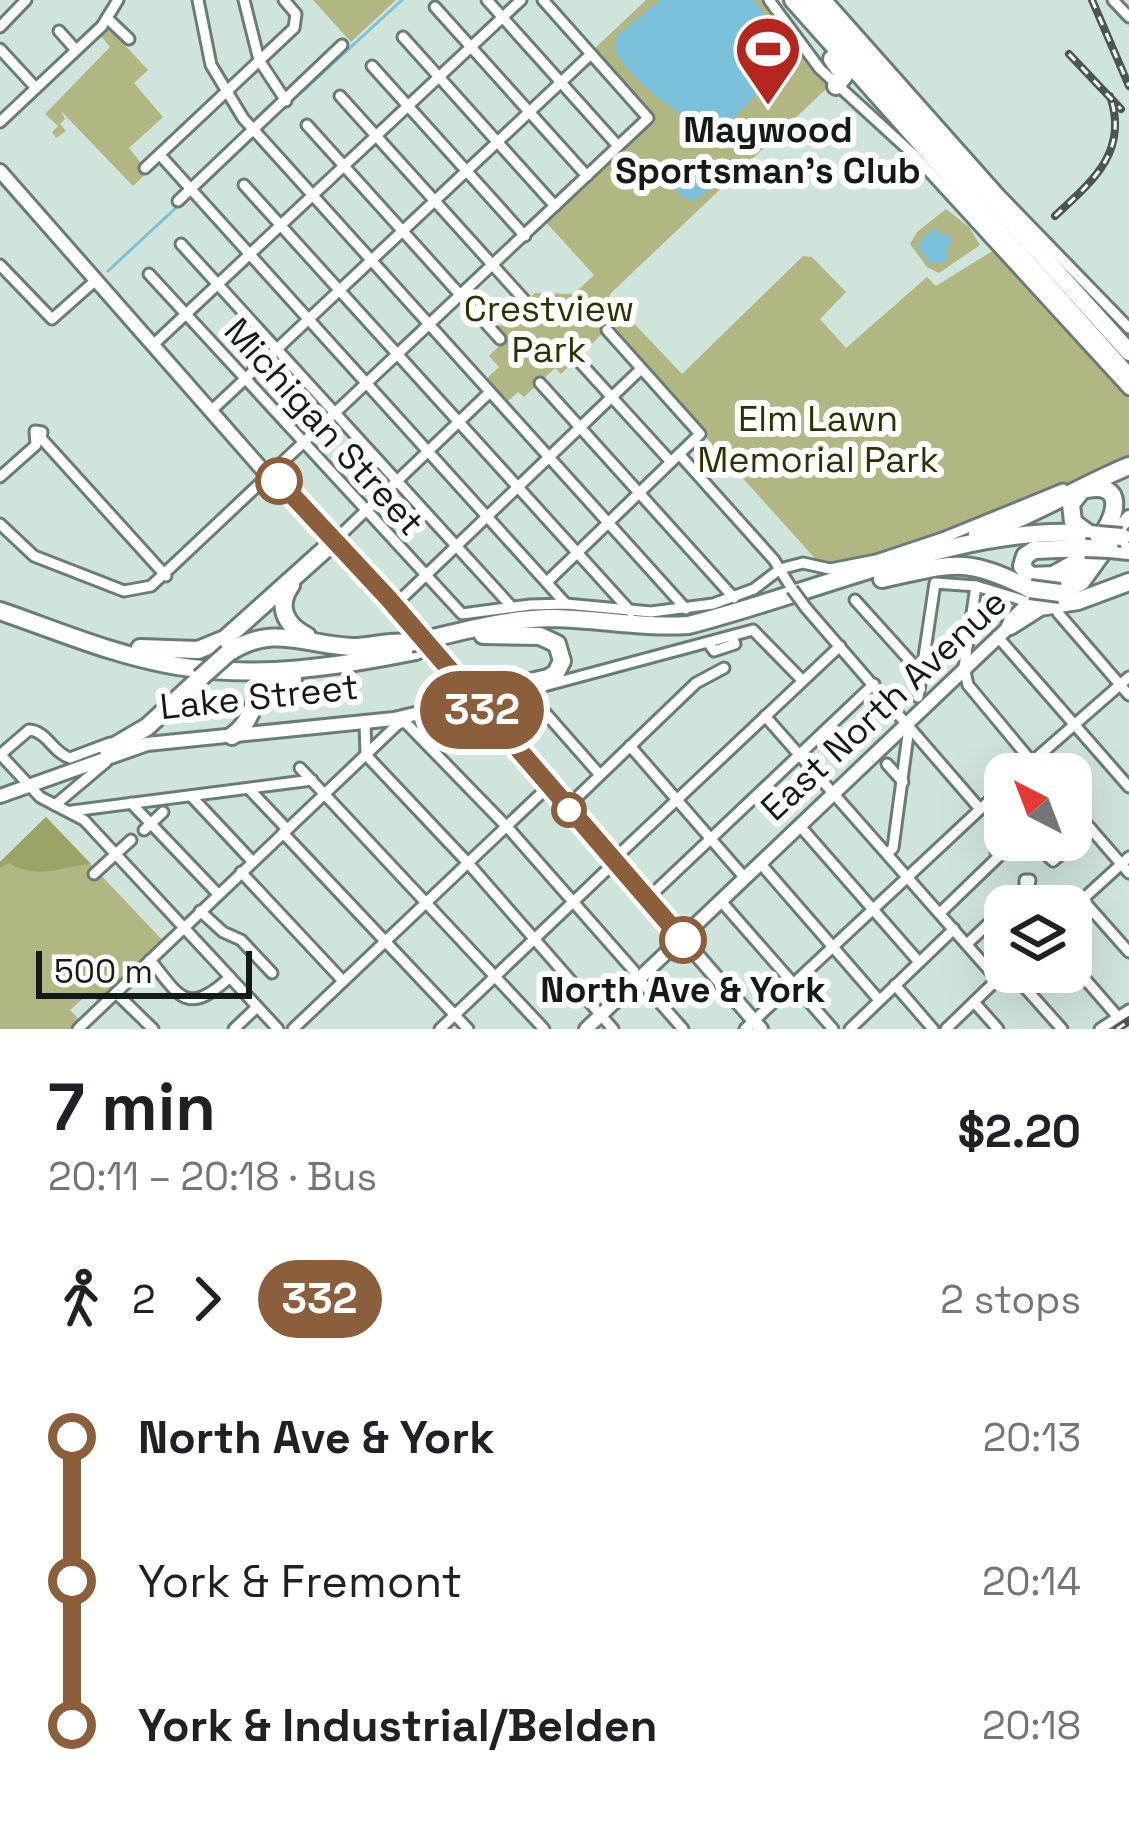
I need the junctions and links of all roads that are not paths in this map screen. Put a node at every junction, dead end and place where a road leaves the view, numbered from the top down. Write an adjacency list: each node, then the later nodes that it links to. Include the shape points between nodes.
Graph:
1 (26, 0): 19 (street)
2 (197, 0): 34 (street)
3 (244, 0): 28 (street)
4 (284, 0): 28 (street, via 297,22)
5 (487, 0): 17 (street)
6 (521, 0): 17 (street)
7 (543, 0): 27 (street)
8 (769, 0): 32 (street)
9 (780, 0): 32 (highway, via 844,72)
10 (793, 0): 83 (highway)
11 (812, 0): 79 (highway)
12 (827, 0): 74 (street)
13 (1113, 0): 16 (street)
14 (115, 1): 18 (street)
15 (435, 7): 24 (street)
16 (1129, 16)
17 (502, 17): 24 (street); 31 (street)
18 (108, 19): 22 (street); 26 (street)
19 (0, 26)
20 (59, 31): 26 (street)
21 (403, 37): 30 (street)
22 (129, 39)
23 (342, 45): 36 (street)
24 (471, 47): 30 (street); 38 (street)
25 (0, 49): 33 (street)
26 (76, 50): 33 (street)
27 (591, 54): 31 (street); 44 (street, via 648,118)
28 (259, 60): 34 (street); 36 (street)
29 (372, 66): 37 (street)
30 (440, 77): 37 (street); 43 (street)
31 (561, 82): 38 (street); 44 (street)
32 (836, 86): 87 (street, via 914,155)
33 (36, 88): 39 (street)
34 (225, 93): 41 (street); 45 (street)
35 (340, 96): 42 (street)
36 (286, 100): 41 (street)
37 (408, 106): 42 (street); 49 (street)
38 (529, 112): 43 (street); 50 (street)
39 (1, 119)
40 (308, 125): 46 (street)
41 (254, 131): 52 (street); 53 (street)
42 (376, 136): 46 (street); 55 (street)
43 (498, 142): 49 (street); 56 (street)
44 (618, 146): 50 (street)
45 (160, 154): 47 (street); 52 (street)
46 (344, 166): 53 (street); 58 (street)
47 (145, 168)
48 (0, 171): 66 (main road)
49 (466, 172): 55 (street); 59 (street)
50 (586, 176): 56 (street)
51 (244, 185): 57 (street)
52 (191, 190): 54 (street); 61 (street)
53 (313, 196): 57 (street); 62 (street)
54 (178, 201)
55 (435, 201): 58 (street); 64 (street)
56 (555, 206): 59 (street)
57 (281, 226): 61 (street); 68 (street)
58 (404, 231): 62 (street); 69 (street)
59 (524, 236): 64 (street)
60 (181, 244): 67 (street)
61 (249, 256): 67 (street); 72 (street)
62 (371, 261): 68 (street); 73 (street)
63 (0, 265): 66 (street, via 52,319)
64 (494, 267): 69 (street); 70 (street)
65 (149, 274): 71 (street, Michigan Street)
66 (96, 280): 77 (main road)
67 (218, 285): 71 (street); 78 (street)
68 (339, 291): 72 (street); 80 (street)
69 (462, 296): 73 (street); 76 (street)
70 (527, 303)
71 (185, 315): 77 (street); 84 (street, Michigan Street)
72 (308, 320): 78 (street); 86 (street)
73 (430, 326): 80 (street); 88 (street)
74 (1129, 328)
75 (607, 330): 82 (street)
76 (500, 339)
77 (154, 344): 90 (main road)
78 (275, 351): 84 (street); 91 (street)
79 (1129, 352)
80 (398, 356): 86 (street); 92 (street)
81 (576, 358): 89 (street)
82 (641, 369): 89 (street); 97 (street, via 698,432)
83 (1129, 377)
84 (244, 380): 90 (street); 94 (street, Michigan Street)
85 (540, 383): 93 (street)
86 (368, 385): 91 (street); 95 (street)
87 (1129, 390)
88 (490, 392): 92 (street); 96 (street)
89 (611, 397): 93 (street); 97 (street)
90 (212, 410): 100 (main road)
91 (335, 416): 94 (street); 101 (street)
92 (458, 422): 95 (street); 103 (street)
93 (580, 427): 96 (street); 105 (street)
94 (304, 446): 100 (street); 106 (street, Michigan Street)
95 (428, 451): 101 (street); 107 (street)
96 (549, 457): 103 (street); 108 (street)
97 (675, 458): 105 (street); 115 (street)
98 (1129, 464): 104 (highway); 115 (street, via 906,550 836,568)
99 (0, 477): 116 (street, via 42,432)
100 (272, 477): 110 (main road); 113 (main road); 116 (street)
101 (396, 481): 106 (street); 112 (street)
102 (1129, 482): 104 (highway)
103 (518, 486): 107 (street); 114 (street)
104 (1077, 488): 123 (highway, via 1012,523)
105 (640, 492): 108 (street); 125 (street)
106 (364, 511): 113 (street); 117 (street, Michigan Street)
107 (487, 516): 112 (street); 118 (street)
108 (609, 522): 114 (street); 129 (street)
109 (0, 524): 116 (street, via 32,555 124,591)
110 (315, 527): 113 (highway)
111 (1110, 539): 121 (highway, via 986,550); 122 (highway, bridge, via 1081,582); 123 (highway, via 1038,535 976,543); 133 (main road, East North Avenue); 133 (main road, East North Avenue)
112 (455, 546): 117 (street); 128 (street)
113 (330, 547): 136 (highway, via 283,603 291,626); 139 (highway, via 225,639 198,650); 148 (main road)
114 (578, 552): 118 (street); 131 (street)
115 (780, 568): 123 (street); 125 (street)
116 (166, 576)
117 (424, 576): 124 (street); 128 (street, Michigan Street, via 462,614)
118 (547, 582): 127 (street)
119 (1129, 582): 133 (highway, via 1040,607)
120 (981, 587): 122 (street); 140 (street); 143 (street, via 934,583)
121 (859, 591): 122 (highway, via 938,566 969,565 994,570); 134 (highway, via 697,632 550,627); 143 (street)
122 (1026, 594)
123 (801, 596): 135 (highway, via 688,625 533,619); 137 (street)
124 (401, 598)
125 (734, 598): 129 (street)
126 (0, 600): 139 (highway)
127 (566, 604): 128 (street); 131 (street)
128 (509, 605)
129 (686, 609): 131 (street)
130 (0, 610): 138 (highway, via 110,650 220,671 313,670)
131 (631, 612)
132 (1058, 613): 145 (street)
133 (1003, 630): 140 (main road, East North Avenue); 155 (street)
134 (483, 635): 135 (highway); 148 (highway, via 545,637 562,658 552,676)
135 (436, 642): 138 (highway, bridge)
136 (327, 644): 138 (highway); 166 (highway, bridge, via 247,641)
137 (840, 646): 144 (street); 146 (street)
138 (413, 647): 139 (highway, via 294,664); 157 (highway, via 362,667 272,684 256,697)
139 (139, 648)
140 (972, 653): 141 (main road, East North Avenue)
141 (964, 667): 154 (main road, East North Avenue); 161 (street, via 973,694)
142 (724, 668): 159 (street, via 696,683)
143 (920, 672): 150 (street)
144 (802, 680): 147 (street, via 753,630); 151 (street)
145 (1124, 681): 149 (street); 155 (street)
146 (874, 684): 154 (street); 165 (street)
147 (534, 688): 148 (street); 169 (street, via 535,700)
148 (469, 693): 153 (main road, Lake Street); 157 (main road, Lake Street); 173 (main road)
149 (1129, 695)
150 (918, 697)
151 (765, 716): 165 (street); 180 (street)
152 (145, 718): 163 (street, via 75,758 35,730)
153 (399, 720): 156 (main road, Lake Street); 164 (street); 188 (street)
154 (908, 722): 158 (street); 160 (street); 176 (main road, East North Avenue)
155 (1074, 725): 162 (street); 174 (street)
156 (364, 726): 157 (main road, Lake Street); 164 (street); 166 (street)
157 (246, 727): 166 (main road, Lake Street, via 159,736); 172 (main road, Lake Street, via 130,748)
158 (922, 741): 160 (street); 185 (street)
159 (630, 746): 169 (street); 180 (street)
160 (908, 747): 171 (street)
161 (1024, 753)
162 (1042, 753)
163 (0, 754): 172 (street)
164 (366, 754): 177 (street); 200 (street)
165 (800, 754): 176 (street); 193 (street)
166 (105, 757): 172 (main road, Lake Street); 182 (street)
167 (886, 764): 171 (street)
168 (300, 768): 170 (street)
169 (600, 775): 184 (street)
170 (312, 780): 175 (street); 177 (street)
171 (903, 782): 195 (street)
172 (29, 785): 178 (main road, Lake Street); 182 (street)
173 (549, 787): 184 (main road); 188 (street)
174 (1129, 787)
175 (249, 789): 179 (street); 192 (street)
176 (834, 792): 189 (main road, East North Avenue); 195 (street)
177 (326, 793): 192 (street); 211 (street)
178 (0, 796)
179 (190, 796): 181 (street); 197 (street)
180 (677, 800): 193 (street); 198 (street)
181 (131, 802): 186 (street); 190 (street)
182 (55, 805): 186 (street)
183 (984, 805): 185 (street)
184 (567, 807): 198 (main road)
185 (980, 809): 205 (street)
186 (72, 811): 196 (street)
187 (163, 812): 190 (street)
188 (506, 826): 200 (street); 212 (street)
189 (799, 826): 201 (main road, East North Avenue); 213 (street)
190 (148, 827): 208 (street)
191 (1092, 830): 202 (street)
192 (285, 831): 197 (street); 222 (street)
193 (710, 839): 206 (street); 209 (street)
194 (131, 840): 196 (street)
195 (889, 853): 205 (street)
196 (116, 855): 204 (street); 217 (street)
197 (252, 861): 203 (street)
198 (614, 861): 209 (main road); 212 (street)
199 (994, 861): 216 (street)
200 (468, 863): 211 (street); 221 (street)
201 (760, 863): 206 (main road, East North Avenue); 224 (street)
202 (1126, 865): 207 (street)
203 (241, 872): 208 (street); 233 (street)
204 (94, 874)
205 (908, 876): 213 (street); 216 (street)
206 (744, 878): 210 (main road, East North Avenue)
207 (1092, 891)
208 (218, 894): 215 (street)
209 (647, 899): 220 (main road)
210 (720, 900): 220 (main road, East North Avenue); 234 (street)
211 (426, 902): 222 (street); 232 (street)
212 (573, 902): 221 (street); 230 (street)
213 (872, 909): 224 (street); 228 (street)
214 (1092, 910): 225 (street)
215 (200, 911): 217 (street); 229 (street)
216 (940, 913): 219 (street)
217 (183, 927): 227 (street); 231 (street)
218 (984, 928): 223 (street)
219 (954, 929): 223 (street); 228 (street)
220 (681, 938): 230 (main road, East North Avenue); 248 (main road)
221 (534, 939): 232 (street); 246 (street)
222 (385, 942): 233 (street); 245 (street)
223 (967, 944): 226 (street)
224 (833, 947): 234 (street); 240 (street)
225 (1129, 952)
226 (984, 957)
227 (150, 960): 231 (street, via 182,996 207,996); 237 (street)
228 (919, 962): 235 (street)
229 (272, 973)
230 (638, 976): 246 (main road, East North Avenue); 249 (street)
231 (230, 977): 242 (street)
232 (494, 977): 245 (street); 257 (street)
233 (344, 981): 254 (street)
234 (794, 984): 248 (street); 260 (street)
235 (895, 986): 240 (street); 262 (street)
236 (1092, 987): 247 (street)
237 (116, 993): 250 (street); 251 (street)
238 (984, 993): 241 (street)
239 (1025, 993): 265 (street)
240 (879, 1000): 261 (street)
241 (974, 1002): 263 (street); 264 (street)
242 (257, 1007): 252 (street); 253 (street)
243 (1129, 1010): 247 (street)
244 (693, 1013): 249 (street)
245 (454, 1015): 255 (street); 256 (street)
246 (601, 1015): 258 (main road, East North Avenue); 259 (street)
247 (1118, 1017): 266 (street)
248 (754, 1026)
249 (681, 1027)
250 (82, 1028)
251 (154, 1029)
252 (234, 1029)
253 (278, 1029)
254 (293, 1029)
255 (440, 1029)
256 (468, 1029)
257 (544, 1029)
258 (586, 1029)
259 (613, 1029)
260 (833, 1029)
261 (850, 1029)
262 (933, 1029)
263 (946, 1029)
264 (998, 1029)
265 (1062, 1029)
266 (1100, 1029)

